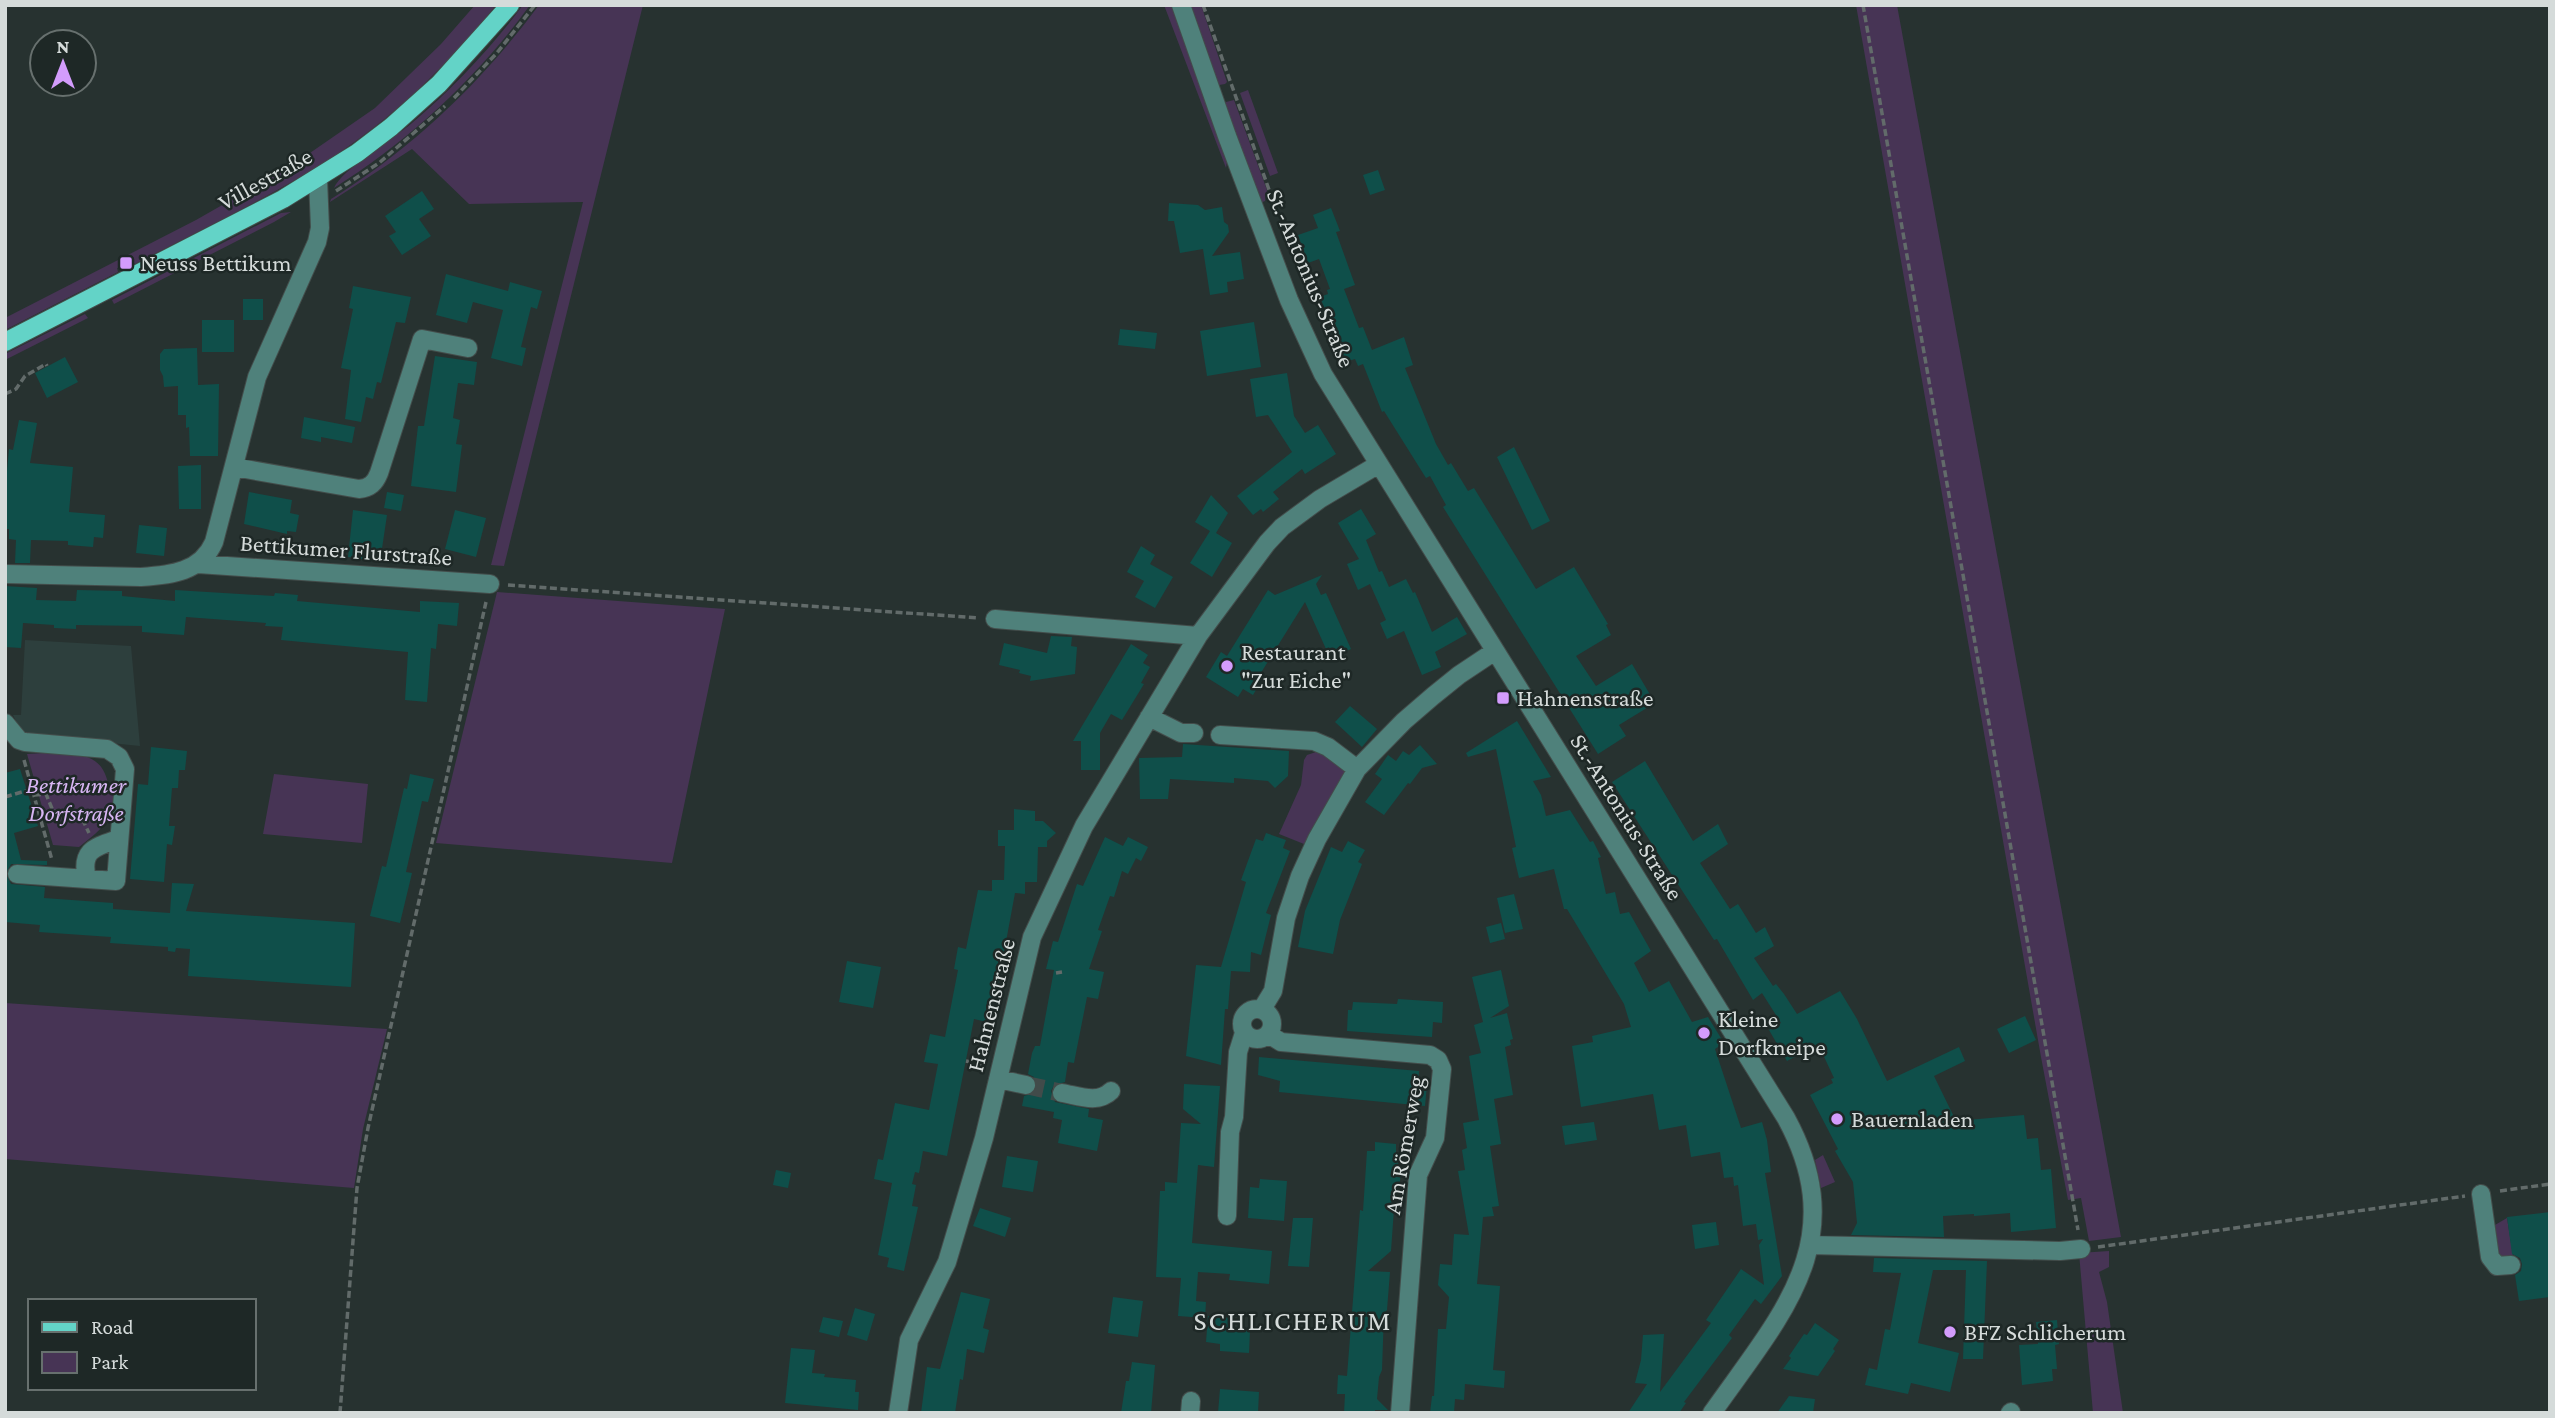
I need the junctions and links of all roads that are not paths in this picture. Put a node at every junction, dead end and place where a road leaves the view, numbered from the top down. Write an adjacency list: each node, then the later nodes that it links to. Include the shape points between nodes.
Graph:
1 (510, 5): 3 (main road, Villestraße, via 416,106)
2 (1181, 5): 6 (street, St.-Antonius-Straße, via 1289,300 1323,374)
3 (318, 179): 4 (main road, Villestraße); 7 (street, Bettikumer Flurstraße, via 317,242 262,362)
4 (5, 342)
5 (468, 348): 7 (street, via 422,339 379,473 367,488)
6 (1379, 464): 12 (street, Hahnenstraße, via 1282,527); 13 (street, St.-Antonius-Straße)
7 (234, 467): 8 (street, Bettikumer Flurstraße, via 214,542)
8 (198, 564): 9 (street, Bettikumer Flurstraße, via 174,574 141,577); 10 (street, Bettikumer Flurstraße)
9 (5, 574)
10 (490, 584)
11 (995, 619): 12 (street)
12 (1198, 636): 14 (street, Hahnenstraße)
13 (1495, 651): 18 (street, via 1433,696); 31 (street, St.-Antonius-Straße, via 1793,1130 1810,1180)
14 (1149, 717): 16 (street, via 1181,733); 25 (street, Hahnenstraße, via 1084,826 1031,937)
15 (5, 723): 19 (street, via 19,740 107,749 119,757 125,778)
16 (1195, 733)
17 (1220, 735): 18 (street, via 1314,741)
18 (1357, 769): 22 (street, via 1300,876 1286,918 1273,991)
19 (118, 839): 21 (street, via 88,854 84,865); 21 (street, via 116,881)
20 (18, 874): 21 (street)
21 (87, 879)
22 (1262, 1009): 23 (street, via 1245,1014 1241,1023); 24 (street, via 1271,1018)
23 (1244, 1033): 24 (street, Am Römerweg, via 1256,1039); 30 (street, via 1230,1132)
24 (1268, 1034): 35 (street, Am Römerweg, via 1281,1042 1430,1055 1442,1069 1435,1138 1418,1175)
25 (998, 1079): 26 (street); 34 (street, Hahnenstraße, via 951,1252 909,1340)
26 (1026, 1085)
27 (1111, 1091): 28 (street, via 1097,1099)
28 (1062, 1093)
29 (2481, 1194): 33 (street, via 2490,1257 2497,1266)
30 (1227, 1216)
31 (1810, 1245): 32 (street); 36 (street, St.-Antonius-Straße, via 1783,1314)
32 (2081, 1249)
33 (2511, 1265)
34 (898, 1413)
35 (1399, 1413)
36 (1712, 1413)

